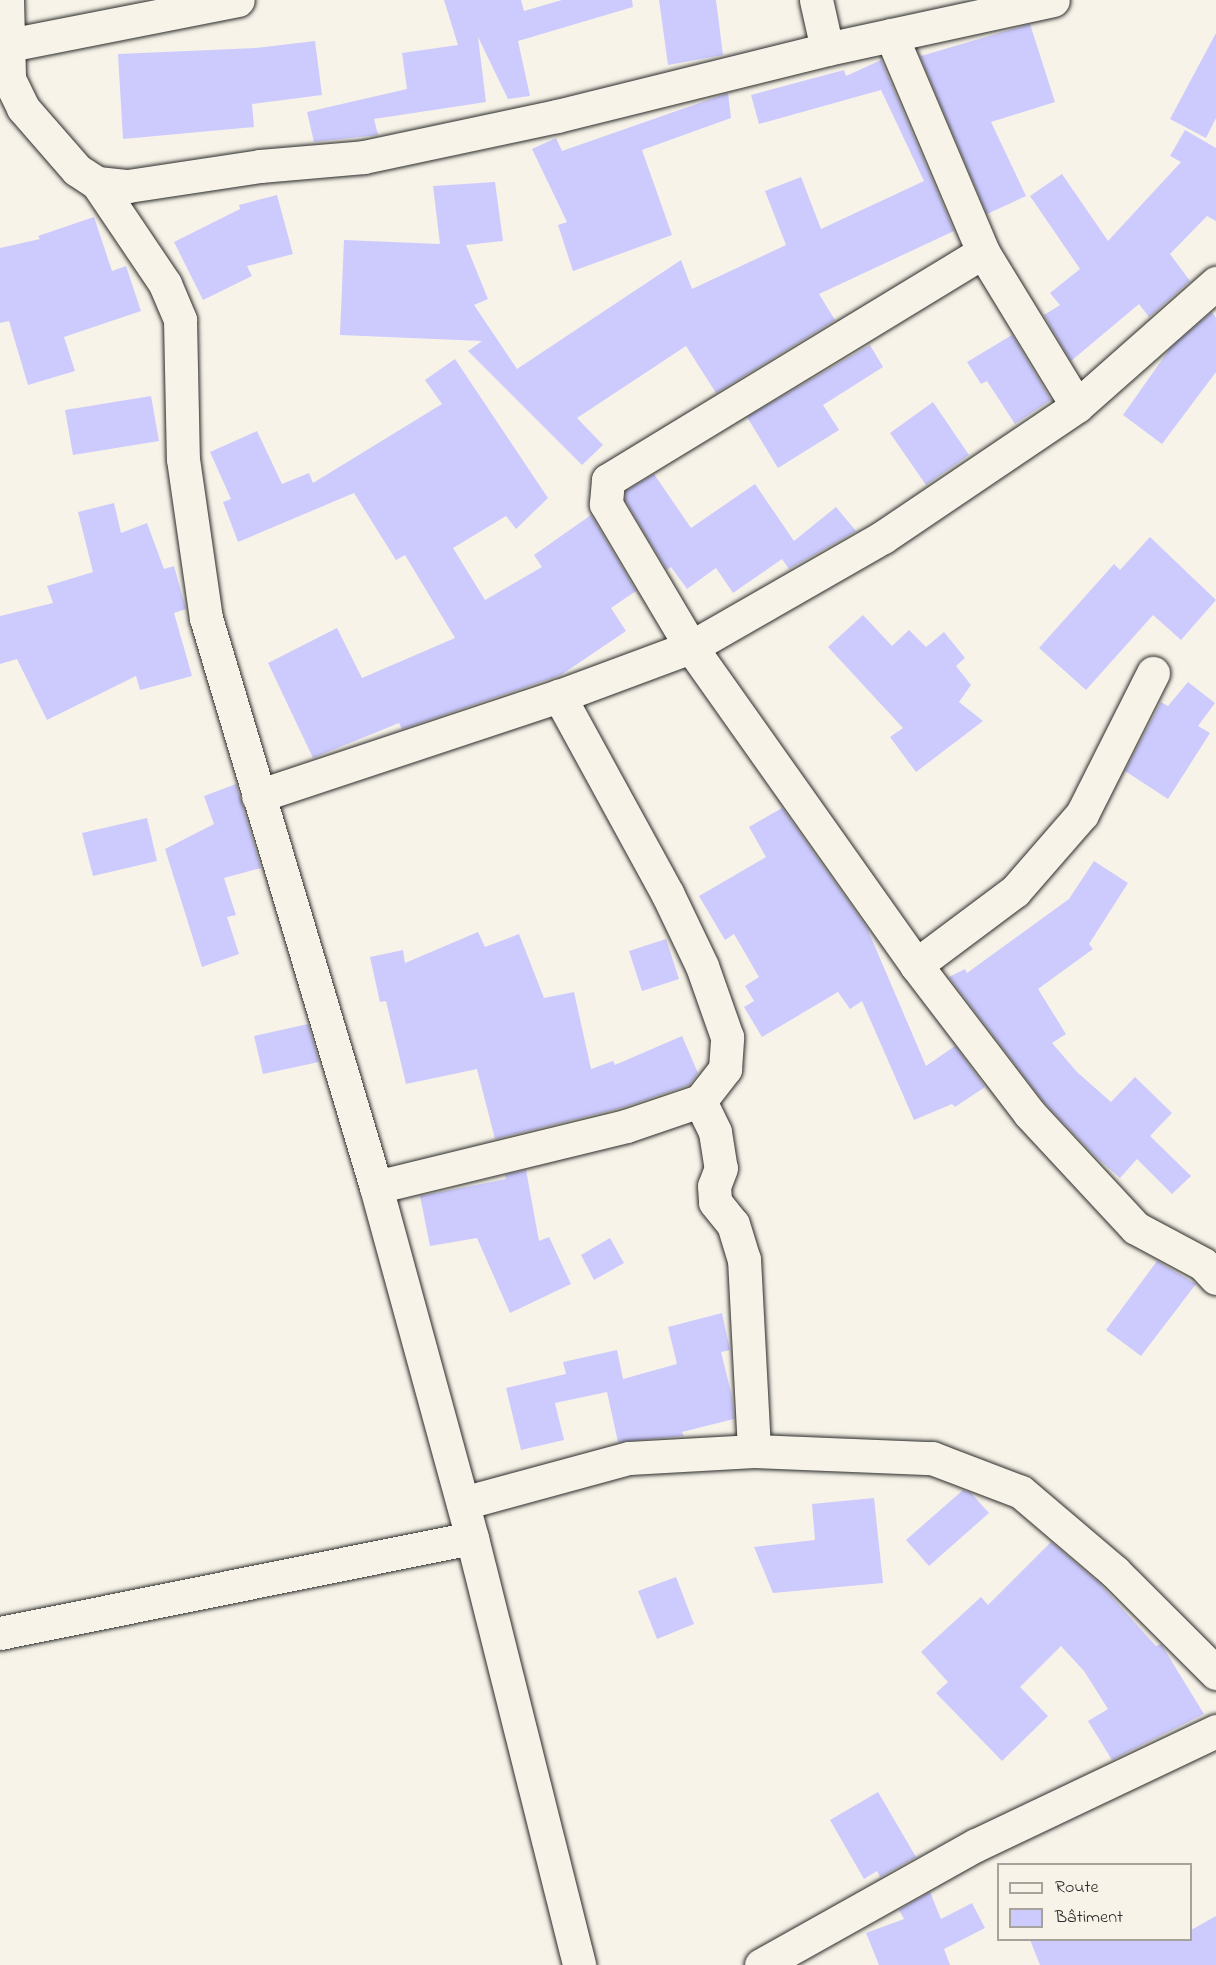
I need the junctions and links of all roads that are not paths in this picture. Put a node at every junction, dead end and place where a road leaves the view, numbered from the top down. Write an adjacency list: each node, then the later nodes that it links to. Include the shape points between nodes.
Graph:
1 (7, 0): 6 (street)
2 (238, 0): 6 (street)
3 (816, 0): 7 (street)
4 (1053, 0): 5 (street)
5 (891, 35): 7 (street); 9 (street)
6 (9, 45): 8 (street, via 9,79 23,108 77,170)
7 (827, 49): 8 (street, via 557,116 364,157 260,166 128,186)
8 (98, 183): 15 (street, via 165,284 180,320 183,459 206,618)
9 (983, 252): 11 (street); 12 (street, via 608,480 606,504)
10 (1216, 284): 11 (street)
11 (1077, 406): 12 (street, via 884,537)
12 (691, 646): 14 (street); 16 (street)
13 (1153, 673): 16 (street, via 1082,814 1015,891)
14 (558, 696): 15 (street); 17 (street, via 667,893 702,966 727,1037 725,1069)
15 (258, 796): 18 (street)
16 (915, 965): 19 (street, via 1029,1113 1093,1185 1136,1228 1203,1264)
17 (700, 1101): 18 (street, via 626,1126); 20 (street, via 715,1132 721,1168 714,1186 715,1202 733,1224 744,1259)
18 (376, 1187): 21 (street)
19 (1216, 1278)
20 (754, 1451): 21 (street, via 629,1458); 24 (street, via 932,1458 1022,1492 1115,1572)
21 (463, 1503): 22 (street)
22 (472, 1538): 23 (street); 26 (street)
23 (0, 1633)
24 (1216, 1673)
25 (1216, 1731): 27 (street, via 975,1845)
26 (579, 1965)
27 (761, 1965)

